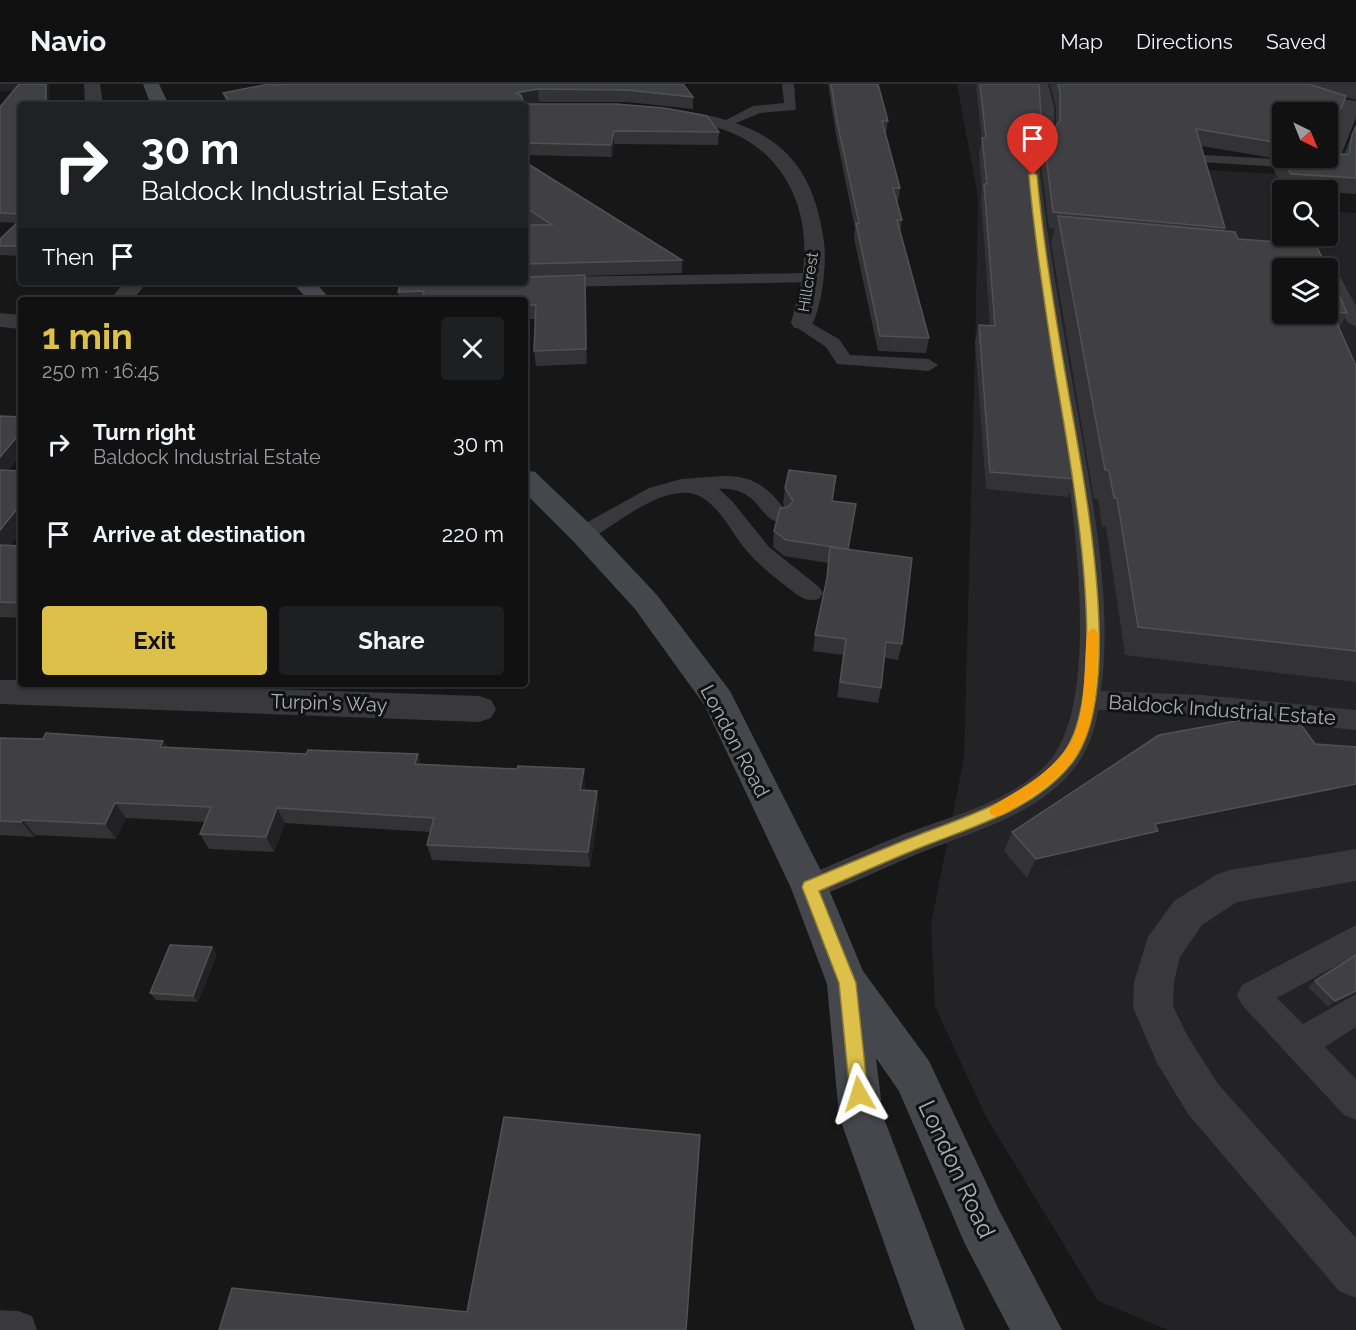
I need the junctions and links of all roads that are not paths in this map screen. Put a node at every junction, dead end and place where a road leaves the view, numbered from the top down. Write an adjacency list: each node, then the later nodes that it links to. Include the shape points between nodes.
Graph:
1 (92, 84): 6 (street)
2 (151, 84): 7 (main road)
3 (788, 84): 10 (lane, via 791,107 758,109)
4 (1042, 84): 14 (lane, Baldock Industrial Estate, via 1047,136 1031,155)
5 (1284, 84): 8 (street)
6 (94, 102)
7 (159, 102)
8 (1354, 106): 11 (street)
9 (646, 112): 10 (street, Hillcrest)
10 (727, 123): 16 (street, Hillcrest, via 759,138 793,171 808,208 815,252)
11 (1338, 141)
12 (1205, 159): 13 (lane)
13 (1272, 164)
14 (1038, 234): 15 (lane); 35 (lane, Baldock Industrial Estate, via 1085,526 1094,641)
15 (1061, 236)
16 (812, 278): 17 (lane); 26 (street, Hillcrest)
17 (533, 283)
18 (134, 285): 21 (street)
19 (306, 285): 22 (main road)
20 (1338, 292): 25 (lane)
21 (124, 297)
22 (317, 297)
23 (0, 320): 24 (street)
24 (18, 322)
25 (1356, 322)
26 (802, 323): 27 (lane, via 833,343 844,360)
27 (929, 365)
28 (528, 481): 31 (main road, London Road)
29 (695, 486): 30 (lane, via 731,480 746,483 769,502); 31 (lane, via 662,491); 32 (lane, via 727,505 755,546)
30 (778, 516)
31 (583, 534): 39 (main road, London Road, via 646,602 718,700)
32 (811, 593)
33 (131, 690): 34 (street, Turpin's Way); 36 (street, Turpin's Way)
34 (0, 692)
35 (1088, 700): 37 (lane, Baldock Industrial Estate, via 1202,705); 39 (lane, Baldock Industrial Estate, via 1082,735 1066,760 1039,785 968,824)
36 (479, 709)
37 (1356, 720)
38 (1356, 865): 45 (street, via 1229,887 1188,913 1162,950 1153,1007 1172,1049 1203,1099)
39 (810, 887): 41 (main road, London Road)
40 (1356, 939): 43 (lane, via 1253,995)
41 (847, 983): 48 (main road, London Road, via 861,1116); 49 (main road, London Road, via 914,1076 982,1227)
42 (1356, 1009): 43 (lane)
43 (1300, 1044): 44 (lane)
44 (1356, 1103)
45 (1356, 1274)
46 (0, 1329): 47 (lane)
47 (18, 1330)
48 (940, 1330)
49 (1037, 1330)

